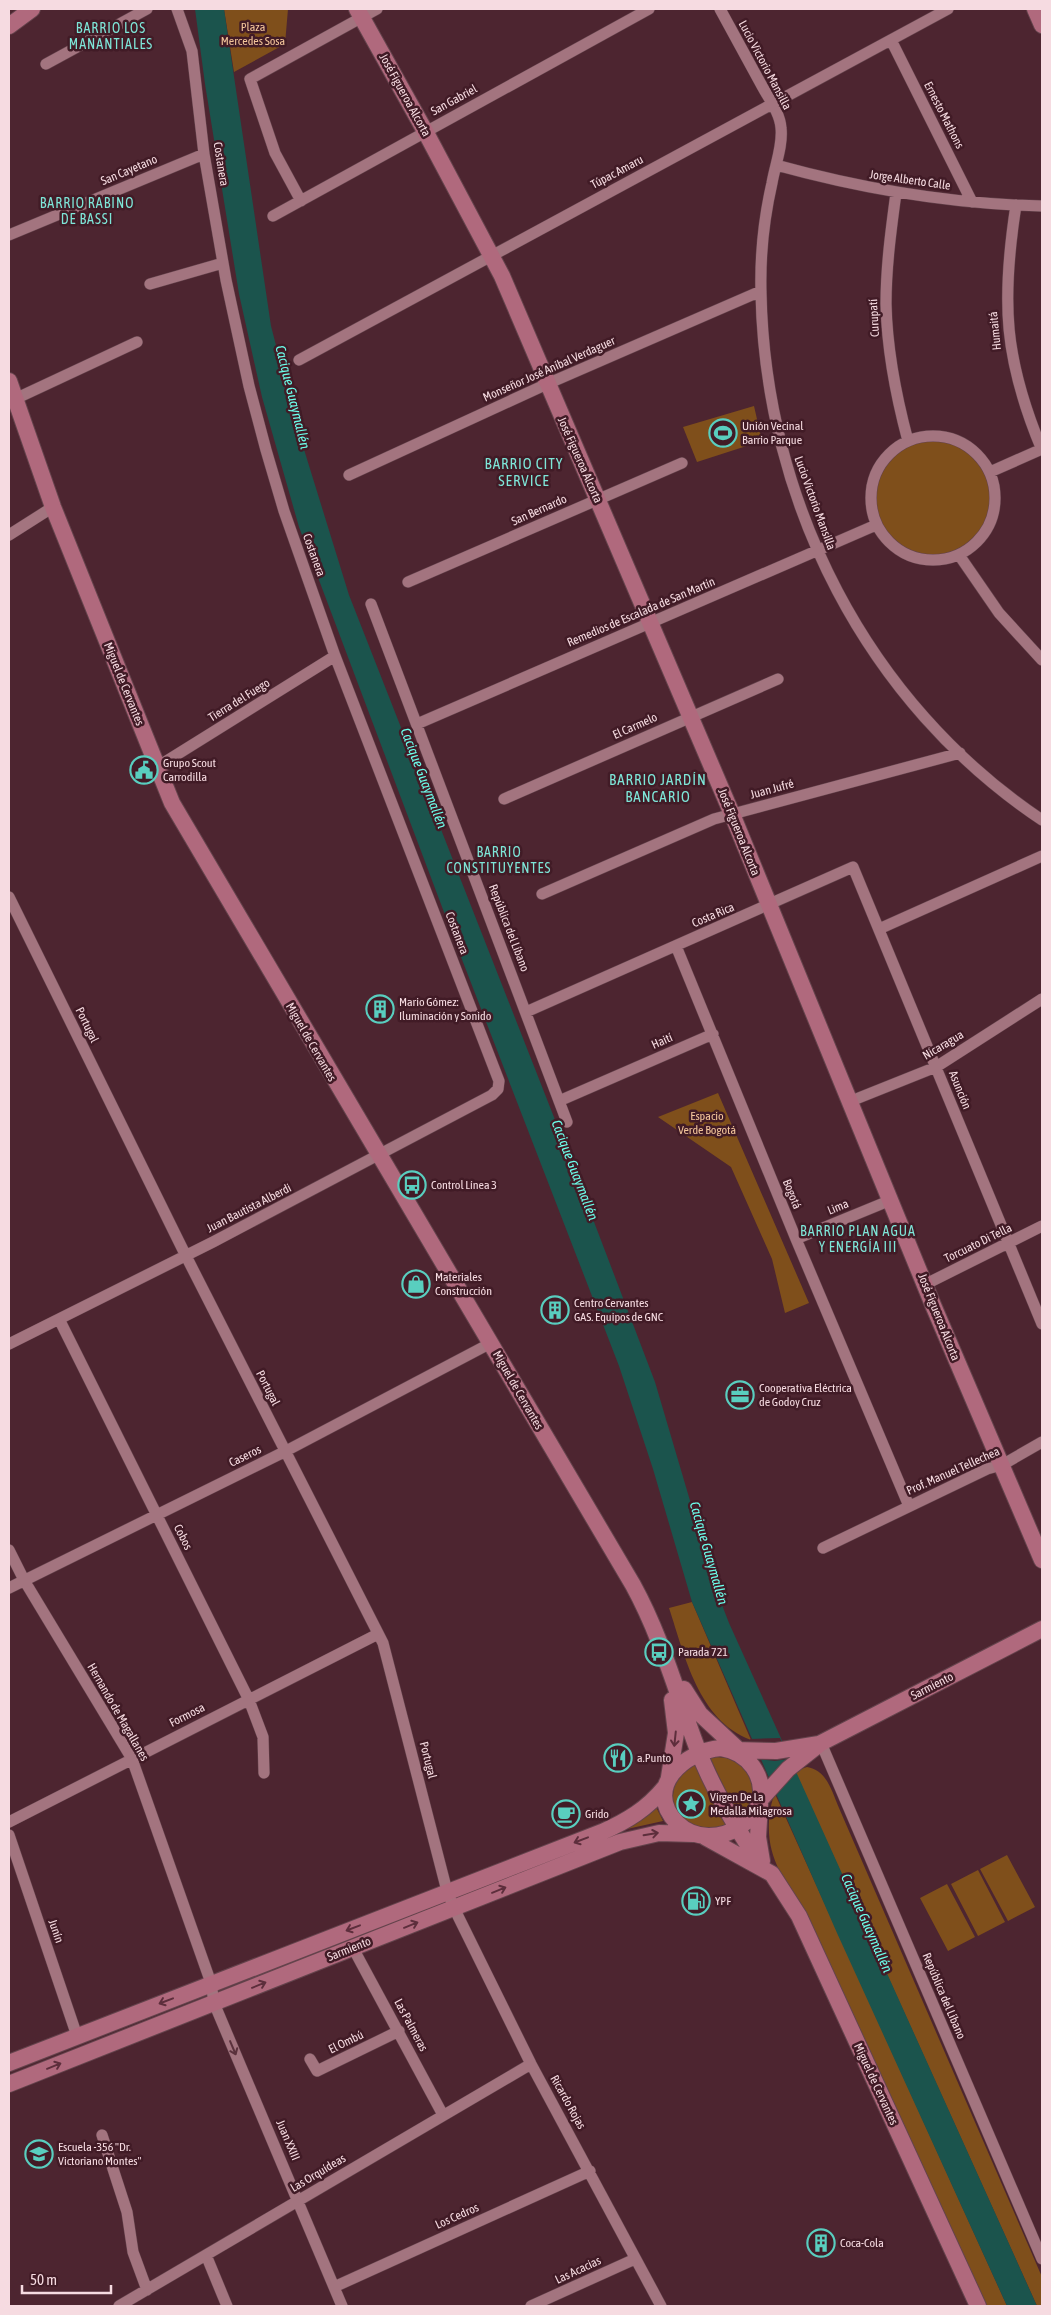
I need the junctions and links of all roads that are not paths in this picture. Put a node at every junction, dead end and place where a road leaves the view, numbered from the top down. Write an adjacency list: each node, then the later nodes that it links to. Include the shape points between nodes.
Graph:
1 (30, 9): 11 (main road)
2 (147, 9): 13 (street)
3 (178, 9): 16 (street, Costanera, via 192,51)
4 (377, 9): 9 (street)
5 (649, 9): 15 (street, San Gabriel)
6 (720, 9): 14 (street, Lucio Victorio Mansilla)
7 (948, 9): 12 (street, Túpac Amaru)
8 (1035, 9): 10 (main road)
9 (359, 13): 15 (main road, José Figueroa Alcorta); 19 (street, via 250,79 268,135)
10 (1042, 25)
11 (9, 26)
12 (890, 40): 14 (street, Túpac Amaru); 20 (street, Ernesto Mathons)
13 (46, 64)
14 (772, 104): 17 (street, Lucio Victorio Mansilla, via 781,127); 25 (street, Túpac Amaru)
15 (425, 131): 19 (street, San Gabriel); 25 (main road, José Figueroa Alcorta)
16 (204, 154): 24 (street, San Cayetano); 26 (street, Costanera)
17 (776, 165): 18 (street, Jorge Alberto Calle); 28 (street, Lucio Victorio Mansilla, via 766,222)
18 (896, 193): 20 (street, Jorge Alberto Calle); 34 (street, Curupatí, via 888,265 887,319 894,385)
19 (301, 201): 23 (street, San Gabriel)
20 (972, 202): 21 (street, Jorge Alberto Calle)
21 (1016, 206): 22 (street, Jorge Alberto Calle); 35 (street, Humaitá, via 1007,276 1009,346 1020,390)
22 (1042, 206)
23 (273, 216)
24 (9, 235)
25 (492, 256): 30 (street, Túpac Amaru); 32 (main road, José Figueroa Alcorta)
26 (224, 263): 27 (street); 48 (street, Costanera, via 238,337 266,450)
27 (150, 284)
28 (761, 291): 32 (street, Monseñor José Aníbal Verdaguer); 43 (street, Lucio Victorio Mansilla, via 768,373 780,440)
29 (137, 342): 33 (street)
30 (299, 360)
31 (9, 381): 33 (main road, Miguel de Cervantes)
32 (547, 384): 38 (street, Monseñor José Aníbal Verdaguer); 39 (main road, José Figueroa Alcorta)
33 (15, 399): 40 (main road, Miguel de Cervantes)
34 (908, 441): 37 (street, via 927,436 955,440 980,456); 41 (street, via 891,451 878,467 870,506)
35 (1042, 449): 37 (street)
36 (682, 463): 39 (street, San Bernardo)
37 (990, 472): 44 (street, via 995,491 995,511 982,537)
38 (348, 475)
39 (597, 500): 45 (street, San Bernardo); 47 (main road, José Figueroa Alcorta)
40 (54, 506): 42 (street); 54 (main road, Miguel de Cervantes)
41 (876, 525): 43 (street, Remedios de Escalada de San Martín); 44 (street, via 897,550 911,557 927,561)
42 (9, 535)
43 (816, 551): 47 (street, Remedios de Escalada de San Martín); 53 (street, Lucio Victorio Mansilla, via 870,649 906,697)
44 (959, 555): 49 (street, via 999,613)
45 (408, 582)
46 (371, 604): 52 (street, República del Líbano)
47 (650, 624): 51 (main road, José Figueroa Alcorta); 52 (street, Remedios de Escalada de San Martín)
48 (335, 656): 54 (street, Tierra del Fuego); 69 (street, Costanera, via 499,1081)
49 (1042, 660)
50 (778, 679): 51 (street, El Carmelo)
51 (691, 717): 55 (street, El Carmelo); 56 (main road, José Figueroa Alcorta)
52 (417, 724): 66 (street, República del Líbano)
53 (960, 753): 56 (street, Juan Jufré); 57 (street, Lucio Victorio Mansilla, via 995,785)
54 (157, 767): 73 (main road, Miguel de Cervantes, via 172,803)
55 (504, 799)
56 (732, 814): 60 (street, Juan Jufré); 62 (main road, José Figueroa Alcorta)
57 (1042, 820)
58 (1042, 856): 63 (street)
59 (853, 867): 62 (street, Costa Rica); 63 (street, Asunción)
60 (542, 894)
61 (9, 897): 78 (street, Portugal)
62 (768, 904): 64 (street, Costa Rica); 71 (main road, José Figueroa Alcorta)
63 (879, 929): 68 (street, Asunción)
64 (676, 946): 66 (street, Costa Rica); 67 (street, Bogotá)
65 (1042, 999): 68 (street, Nicaragua)
66 (526, 1012): 70 (street, República del Líbano)
67 (713, 1034): 70 (street, Haití); 76 (street, Bogotá)
68 (936, 1067): 71 (street, Nicaragua); 77 (street, Asunción)
69 (498, 1089): 73 (street, Juan Bautista Alberdi)
70 (559, 1101): 72 (street, República del Líbano)
71 (851, 1101): 74 (main road, José Figueroa Alcorta)
72 (567, 1122)
73 (378, 1156): 78 (street, Juan Bautista Alberdi); 82 (main road, Miguel de Cervantes)
74 (891, 1200): 76 (street, Lima); 79 (main road, José Figueroa Alcorta)
75 (1042, 1226): 77 (street, Torcuato Di Tella)
76 (796, 1239): 87 (street, Bogotá)
77 (1008, 1243): 79 (street, Torcuato Di Tella); 81 (street, Asunción)
78 (186, 1256): 80 (street, Juan Bautista Alberdi); 85 (street, Portugal)
79 (926, 1284): 86 (main road, José Figueroa Alcorta)
80 (59, 1319): 83 (street, Juan Bautista Alberdi); 88 (street, Cobos)
81 (1042, 1324)
82 (491, 1343): 85 (street, Caseros); 96 (main road, Miguel de Cervantes, via 644,1606)
83 (9, 1344)
84 (1042, 1442): 86 (street, Prof. Manuel Tellechea)
85 (284, 1452): 88 (street, Caseros); 95 (street, Portugal)
86 (1002, 1465): 87 (street, Prof. Manuel Tellechea); 91 (main road, José Figueroa Alcorta)
87 (909, 1506): 89 (street, Prof. Manuel Tellechea)
88 (157, 1515): 92 (street, Caseros); 97 (street, Cobos)
89 (823, 1548)
90 (9, 1550): 92 (street, Hernando de Magallanes)
91 (1042, 1560)
92 (24, 1580): 93 (street, Caseros); 101 (street, Hernando de Magallanes)
93 (9, 1588)
94 (1042, 1629): 98 (main road, Sarmiento)
95 (378, 1634): 97 (street, Formosa); 110 (street, Portugal, via 387,1652)
96 (672, 1674): 99 (main road, Miguel de Cervantes, via 700,1714); 100 (main road, Miguel de Cervantes); 103 (main road, Miguel de Cervantes, one-way to 103, via 669,1682 676,1732)
97 (249, 1700): 101 (street, Formosa); 102 (street, Cobos, via 263,1737)
98 (821, 1743): 99 (main road, Sarmiento, via 785,1749); 104 (main road, Sarmiento, via 792,1765); 127 (street, República del Líbano)
99 (742, 1750): 100 (main road, Sarmiento, via 716,1749); 104 (main road, Miguel de Cervantes, via 760,1779)
100 (699, 1754): 103 (main road, Sarmiento, via 683,1763); 106 (main road, Miguel de Cervantes)
101 (132, 1759): 105 (street, Formosa); 113 (street, Hernando de Magallanes)
102 (264, 1773)
103 (667, 1782): 108 (main road, Miguel de Cervantes, via 666,1805 672,1818); 110 (main road, Sarmiento, one-way to 110, via 651,1803 627,1820)
104 (761, 1802): 106 (main road); 109 (main road, Miguel de Cervantes, via 758,1837)
105 (9, 1822)
106 (737, 1828): 108 (main road, via 727,1833); 109 (main road, Miguel de Cervantes)
107 (9, 1835): 116 (street, Junín)
108 (699, 1836): 109 (main road, Miguel de Cervantes); 111 (main road, Sarmiento, one-way to 108, via 620,1842 659,1833)
109 (763, 1869): 135 (main road, Miguel de Cervantes); 136 (main road, Miguel de Cervantes, via 772,1874 804,1926)
110 (447, 1891): 111 (street, Portugal); 113 (main road, Sarmiento, one-way to 113)
111 (454, 1908): 112 (main road, Sarmiento, one-way to 111); 119 (street, Ricardo Rojas)
112 (353, 1948): 114 (main road, Sarmiento, one-way to 112); 115 (street, Las Palmeras)
113 (211, 1983): 114 (street, Juan XXIII); 116 (main road, Sarmiento, one-way to 116)
114 (214, 2003): 120 (main road, Sarmiento, one-way to 114); 124 (street, Juan XXIII, one-way to 124)
115 (399, 2031): 117 (street, El Ombú, via 317,2071); 121 (street, Las Palmeras)
116 (77, 2036): 118 (main road, Sarmiento)
117 (310, 2059)
118 (9, 2063)
119 (531, 2064): 121 (street, Las Orquídeas); 123 (street, Ricardo Rojas)
120 (9, 2084)
121 (443, 2115): 124 (street, Las Orquídeas)
122 (102, 2135): 129 (street, via 127,2212 133,2252)
123 (590, 2171): 126 (street, Ricardo Rojas); 128 (street, Los Cedros)
124 (299, 2200): 125 (street, Las Orquídeas); 128 (street, Juan XXIII)
125 (206, 2255): 129 (street, Las Orquídeas); 131 (street)
126 (635, 2259): 133 (street, Las Acacias); 134 (street, Ricardo Rojas)
127 (1042, 2259)
128 (334, 2287): 132 (street, Juan XXIII)
129 (147, 2290): 130 (street, Las Orquídeas)
130 (119, 2306)
131 (227, 2306)
132 (342, 2306)
133 (531, 2306)
134 (661, 2306)
135 (969, 2306)
136 (978, 2306)

